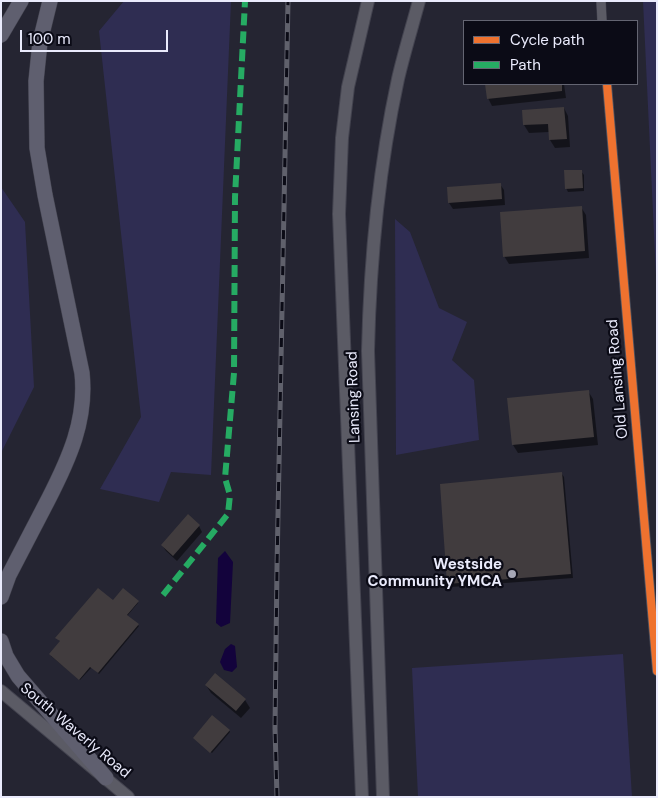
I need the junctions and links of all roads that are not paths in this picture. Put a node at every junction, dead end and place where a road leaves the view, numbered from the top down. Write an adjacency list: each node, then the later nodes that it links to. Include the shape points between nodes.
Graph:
1 (21, 1): 7 (highway)
2 (50, 1): 10 (highway, via 40,42 36,81 37,148 84,393 72,451)
3 (368, 1): 16 (main road, Lansing Road, via 347,96 339,214)
4 (419, 1): 17 (main road, Lansing Road, via 389,132 369,306)
5 (601, 1): 6 (street)
6 (602, 20)
7 (1, 35)
8 (607, 85): 9 (street, Old Lansing Road)
9 (652, 583): 12 (street, Old Lansing Road)
10 (1, 597)
11 (1, 641): 14 (highway, via 18,676)
12 (657, 672)
13 (1, 691): 14 (main road, South Waverly Road)
14 (106, 778): 15 (main road, South Waverly Road)
15 (128, 797)
16 (362, 797)
17 (383, 797)

